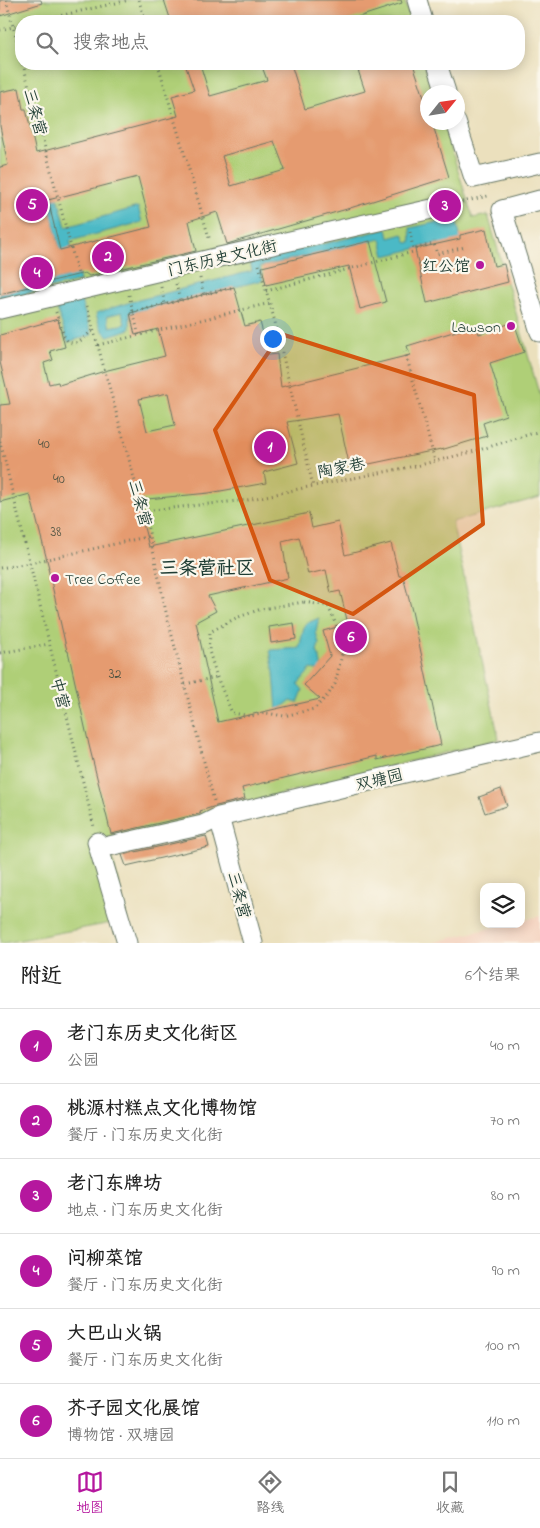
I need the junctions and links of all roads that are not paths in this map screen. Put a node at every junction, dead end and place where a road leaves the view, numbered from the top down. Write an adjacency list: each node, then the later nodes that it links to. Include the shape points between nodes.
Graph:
1 (416, 0): 2 (street)
2 (421, 15)
3 (439, 70): 4 (street)
4 (444, 85)
5 (459, 130): 6 (street, via 474,178)
6 (540, 163)
7 (540, 200): 10 (street, via 502,210)
8 (445, 206): 9 (street, 门东历史文化街)
9 (0, 310)
10 (540, 332)
11 (540, 742): 12 (street, 双塘园)
12 (219, 817): 13 (street, 双塘园, via 203,825 98,845); 14 (street, 三条营)
13 (127, 943)
14 (253, 943)

